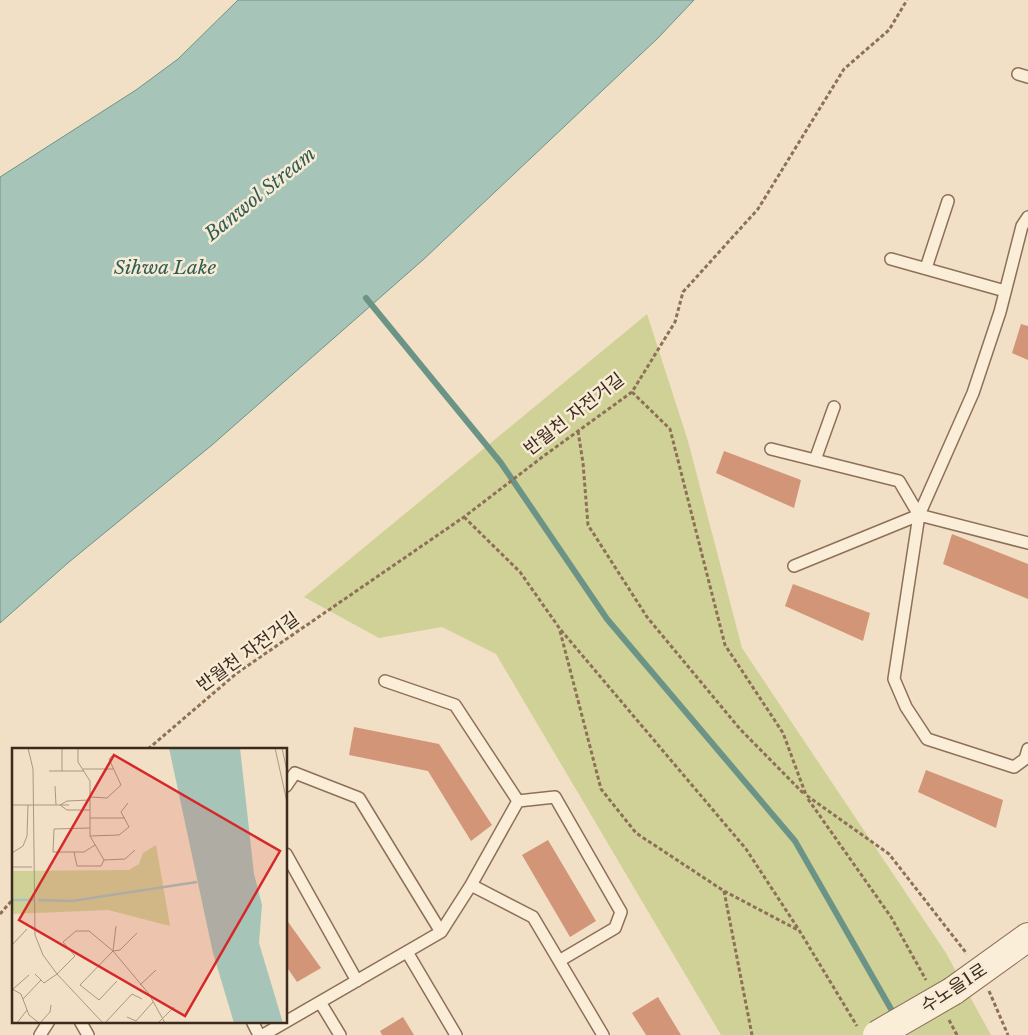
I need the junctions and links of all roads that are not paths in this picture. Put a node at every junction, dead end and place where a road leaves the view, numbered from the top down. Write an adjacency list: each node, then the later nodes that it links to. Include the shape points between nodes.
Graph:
1 (948, 201): 4 (lane)
2 (1028, 217): 5 (lane, via 1022,226)
3 (891, 259): 4 (lane)
4 (926, 268): 5 (lane)
5 (1005, 291): 9 (lane, via 973,393)
6 (834, 408): 8 (lane)
7 (771, 449): 8 (lane)
8 (815, 460): 9 (lane, via 899,481)
9 (919, 514): 10 (lane); 11 (lane); 13 (lane, via 894,680 906,707 927,739 1014,767 1025,758)
10 (1028, 544)
11 (794, 566)
12 (385, 681): 15 (lane, via 455,705)
13 (1028, 749)
14 (288, 783): 18 (lane, via 295,773 359,798)
15 (518, 801): 17 (lane); 21 (lane, via 555,797 621,912 615,928)
16 (288, 858): 22 (lane)
17 (471, 885): 18 (lane); 21 (lane, via 533,917)
18 (441, 932): 20 (lane)
19 (1028, 938): 28 (street, 수노을1로, bridge, via 981,971 941,988)
20 (407, 952): 22 (lane); 34 (lane)
21 (559, 961): 35 (lane)
22 (357, 981): 23 (lane)
23 (320, 1002): 27 (lane); 33 (lane)
24 (47, 1022): 29 (lane)
25 (81, 1022): 30 (lane)
26 (252, 1022): 31 (lane)
27 (278, 1031): 32 (lane)
28 (867, 1031)
29 (40, 1035)
30 (88, 1035)
31 (259, 1035)
32 (263, 1035)
33 (340, 1035)
34 (456, 1035)
35 (603, 1035)

